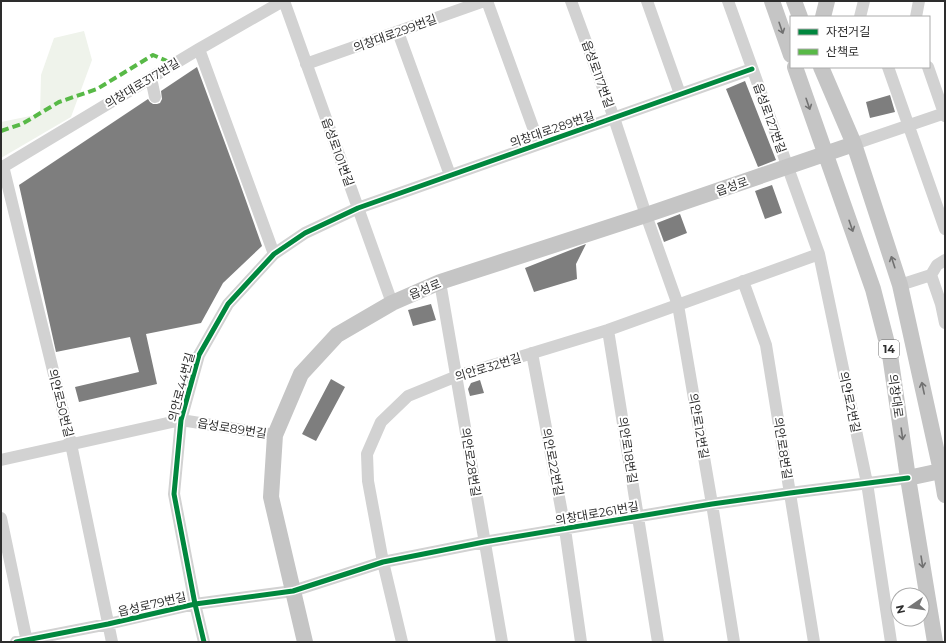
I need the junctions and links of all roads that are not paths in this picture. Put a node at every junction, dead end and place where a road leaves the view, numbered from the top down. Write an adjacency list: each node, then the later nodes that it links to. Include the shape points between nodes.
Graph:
1 (284, 1): 17 (street, 의창대로317번길); 19 (street, 읍성로101번길)
2 (484, 1): 16 (street, 의창대로299번길)
3 (487, 1): 31 (street, 의창대로289번길)
4 (571, 1): 29 (street, 읍성로117번길)
5 (647, 1): 26 (street)
6 (728, 1): 24 (street, 읍성로127번길)
7 (772, 1): 18 (main road, one-way to 18)
8 (794, 1): 12 (main road)
9 (827, 1): 13 (main road)
10 (864, 1): 14 (street)
11 (919, 1): 15 (street)
12 (800, 16)
13 (823, 16)
14 (860, 16)
15 (916, 16)
16 (398, 32): 19 (street, 의창대로299번길); 36 (street)
17 (198, 49): 25 (street, 의창대로317번길); 40 (street)
18 (790, 52)
19 (306, 64): 37 (street, 읍성로101번길)
20 (795, 68): 33 (main road, 의창대로 / 14, one-way to 33)
21 (821, 68): 32 (main road, 14)
22 (888, 68): 30 (street)
23 (928, 68): 28 (street)
24 (752, 69): 26 (street, 의창대로289번길); 35 (street, 읍성로127번길)
25 (151, 78): 27 (street); 34 (street, 의창대로317번길)
26 (680, 94): 29 (street, 의창대로289번길)
27 (155, 97)
28 (945, 114): 30 (street)
29 (614, 118): 31 (street, 의창대로289번길); 38 (street, 읍성로117번길)
30 (909, 125): 32 (street); 39 (street)
31 (539, 144): 36 (street, 의창대로289번길)
32 (854, 144): 33 (main road, 읍성로); 46 (main road, 14, one-way to 32)
33 (826, 153): 35 (main road, 읍성로); 58 (main road, 의창대로 / 14, one-way to 58, via 873,289 890,355)
34 (2, 167): 55 (street, 의안로50번길)
35 (787, 167): 38 (main road, 읍성로); 41 (street, 의안로2번길)
36 (450, 175): 37 (street, 의창대로289번길)
37 (358, 208): 40 (street, 의안로44번길, via 305,233); 47 (street, 읍성로101번길)
38 (646, 215): 45 (main road, 읍성로); 48 (street, 의안로12번길)
39 (945, 229)
40 (274, 254): 53 (street, 의안로44번길, via 228,304 199,354)
41 (819, 254): 44 (street, 의안로32번길); 59 (street, 의안로2번길)
42 (945, 260): 43 (street, via 937,265)
43 (931, 275): 46 (street); 49 (street)
44 (743, 281): 48 (street, 의안로32번길); 60 (street, 의안로8번길, via 766,345)
45 (440, 282): 47 (main road, 읍성로); 52 (street, 의안로28번길)
46 (900, 285): 57 (main road, 14, one-way to 46)
47 (392, 303): 54 (main road, 읍성로, via 337,336 301,374)
48 (678, 305): 50 (street, 의안로32번길); 62 (street, 의안로12번길)
49 (945, 323)
50 (608, 330): 51 (street, 의안로32번길); 63 (street, 의안로18번길)
51 (532, 353): 52 (street, 의안로32번길); 65 (street, 의안로22번길)
52 (457, 376): 66 (street, 의안로28번길); 67 (street, 의안로32번길, via 408,396 381,422 367,454 368,481)
53 (181, 420): 54 (street, 읍성로89번길); 55 (street, 읍성로89번길); 69 (street, 의안로44번길, via 174,494)
54 (275, 435): 68 (main road, 읍성로, via 271,497)
55 (71, 444): 56 (street, 읍성로89번길); 70 (street, 의안로50번길)
56 (1, 460)
57 (943, 470): 58 (main road); 61 (main road, 14)
58 (908, 478): 59 (street, 의창대로261번길); 82 (main road, 의창대로 / 14, one-way to 82)
59 (867, 483): 60 (street, 의창대로261번길); 81 (street, 의안로2번길)
60 (790, 493): 62 (street, 의창대로261번길); 80 (street, 의안로8번길)
61 (945, 495)
62 (712, 504): 63 (street, 의창대로261번길); 79 (street, 의안로12번길)
63 (639, 516): 65 (street, 의창대로261번길); 78 (street, 의안로18번길)
64 (1, 518): 71 (street)
65 (565, 529): 66 (street, 의창대로261번길); 77 (street, 의안로22번길)
66 (484, 542): 67 (street, 의창대로261번길); 76 (street, 의안로28번길)
67 (383, 562): 68 (street, 의창대로261번길); 75 (street, 의안로32번길)
68 (293, 591): 69 (street, 읍성로79번길); 74 (main road, 읍성로)
69 (196, 604): 70 (street, 읍성로79번길); 73 (street, 의안로44번길)
70 (108, 624): 71 (street, 읍성로79번길); 72 (street, 의안로50번길)
71 (23, 641)
72 (112, 642)
73 (204, 642)
74 (305, 642)
75 (402, 642)
76 (502, 642)
77 (581, 642)
78 (658, 642)
79 (734, 642)
80 (814, 642)
81 (891, 642)
82 (935, 642)

